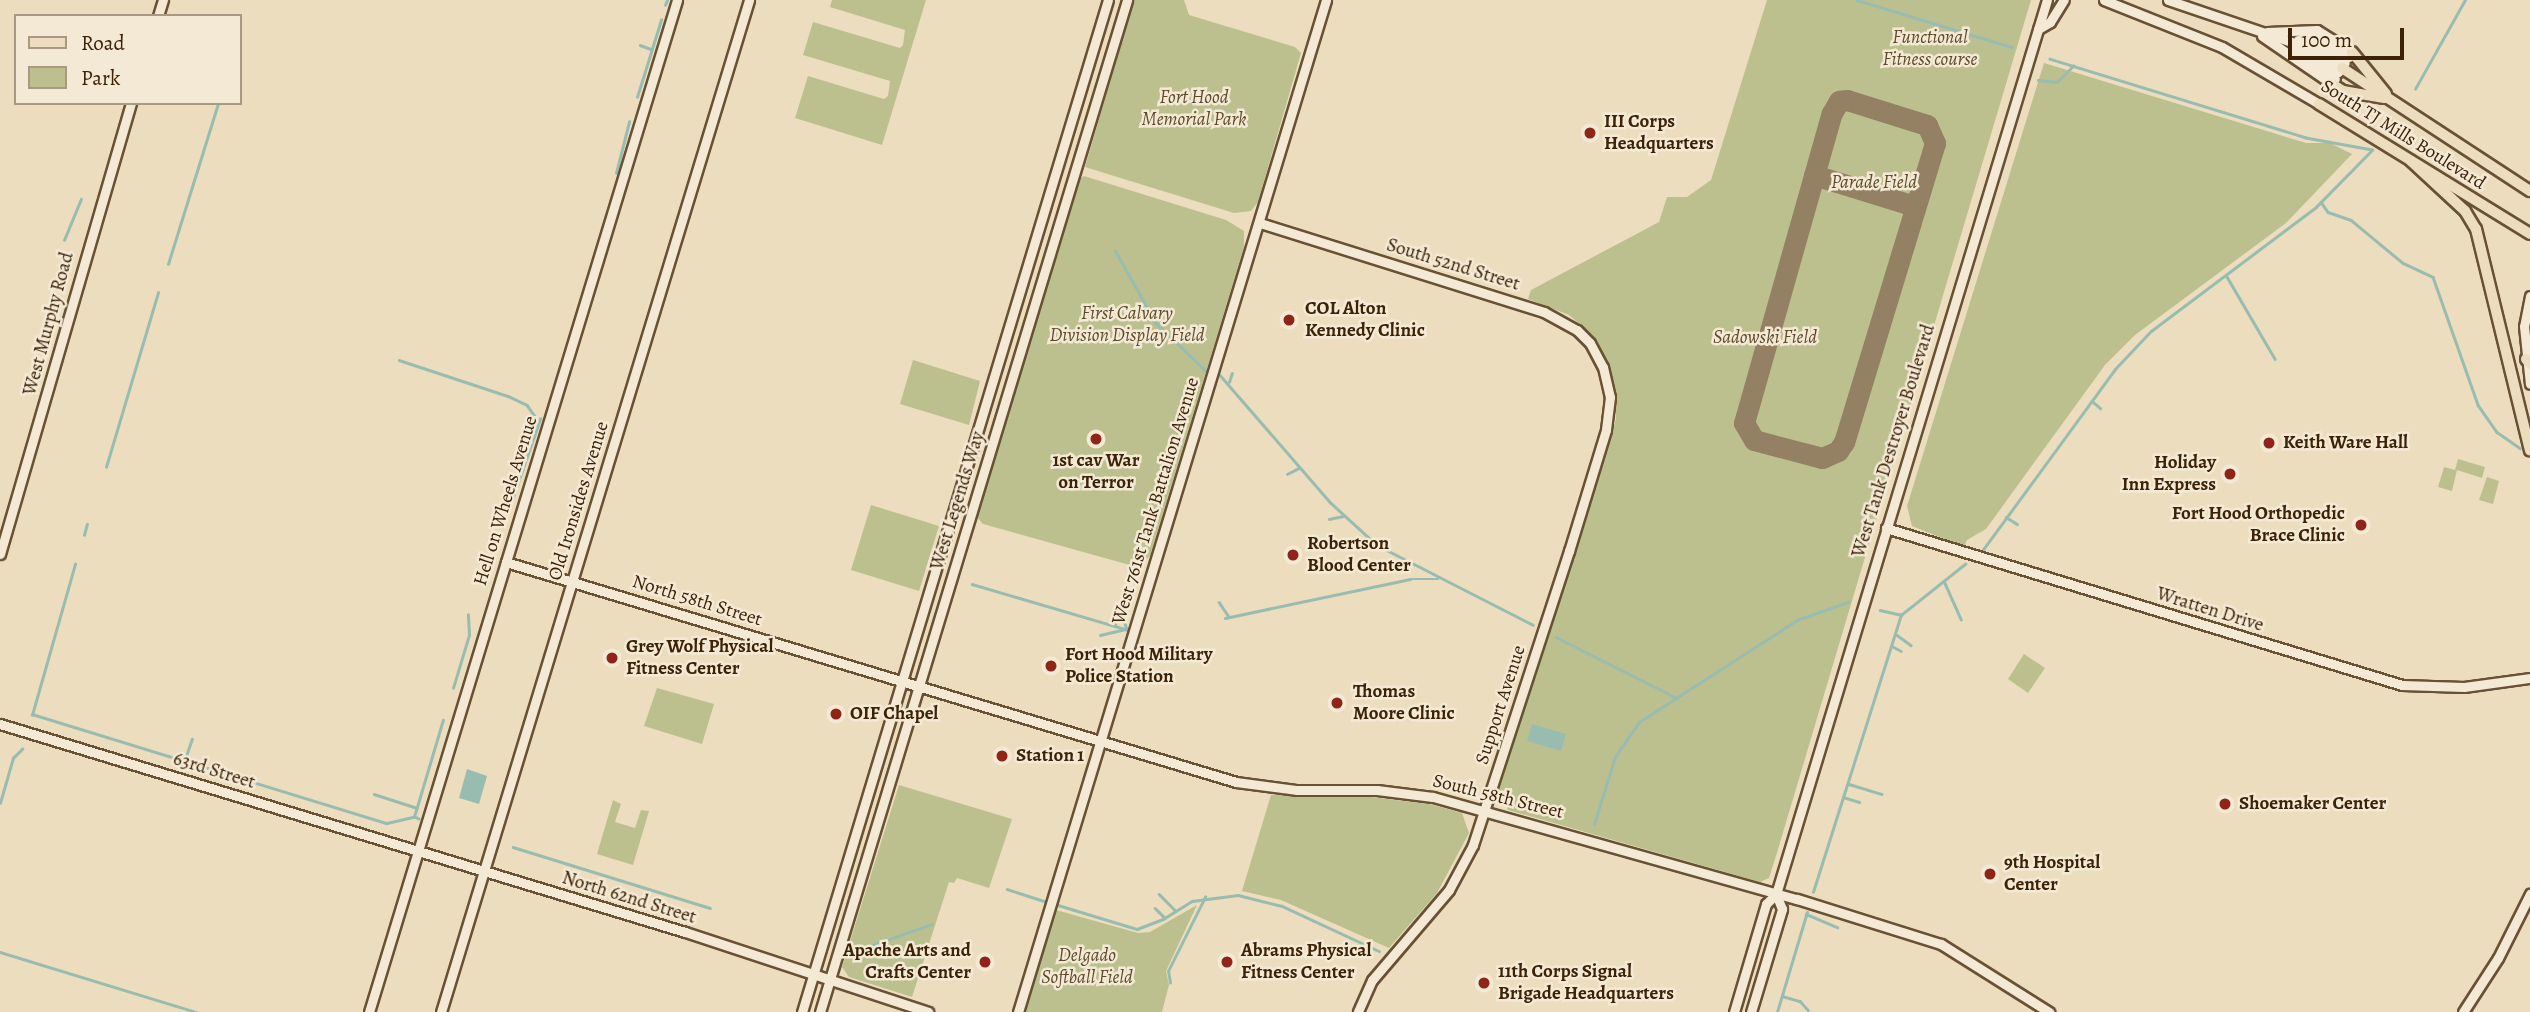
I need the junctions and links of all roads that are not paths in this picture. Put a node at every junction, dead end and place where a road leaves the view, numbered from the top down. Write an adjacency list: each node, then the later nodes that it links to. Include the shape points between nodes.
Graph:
1 (677, 0): 29 (street, Hell on Wheels Avenue)
2 (749, 0): 30 (street, Old Ironsides Avenue)
3 (1108, 0): 32 (street, West Legends Way)
4 (1127, 0): 33 (street, West Legends Way)
5 (1326, 0): 20 (street, West 761st Tank Battalion Avenue)
6 (2047, 0): 10 (street, West Tank Destroyer Boulevard)
7 (2064, 0): 10 (street, via 2050,22)
8 (2104, 0): 14 (street, South TJ Mills Boulevard, via 2222,47)
9 (2168, 0): 11 (street)
10 (2038, 29): 27 (street, West Tank Destroyer Boulevard)
11 (2258, 32): 12 (street); 12 (street, via 2306,47); 12 (street, via 2317,30)
12 (2342, 68): 13 (main road, South TJ Mills Boulevard); 13 (main road); 13 (main road, via 2343,91)
13 (2390, 99): 17 (main road, South TJ Mills Boulevard)
14 (2319, 104): 16 (main road, South TJ Mills Boulevard)
15 (130, 105): 28 (street, West Murphy Road)
16 (2411, 161): 21 (main road, South TJ Mills Boulevard); 26 (main road, via 2465,211 2476,229)
17 (2512, 176): 18 (main road); 19 (main road, South TJ Mills Boulevard)
18 (2530, 182)
19 (2530, 191)
20 (1260, 223): 24 (street, South 52nd Street, via 1544,312 1577,330 1590,343); 35 (street, West 761st Tank Battalion Avenue)
21 (2530, 234)
22 (2530, 296): 23 (street, via 2524,327)
23 (2528, 361): 25 (street)
24 (1607, 379): 36 (street, Support Avenue, via 1606,430)
25 (2530, 384)
26 (2530, 450)
27 (1885, 528): 31 (street, Wratten Drive, via 2402,685 2464,687); 39 (street, West Tank Destroyer Boulevard)
28 (0, 554)
29 (506, 562): 30 (street, North 58th Street); 37 (street, Hell on Wheels Avenue)
30 (573, 582): 32 (street, North 58th Street); 38 (street, Old Ironsides Avenue)
31 (2530, 678)
32 (902, 682): 33 (street, North 58th Street); 41 (street, West Legends Way)
33 (919, 687): 35 (street, South 58th Street); 42 (street, West Legends Way)
34 (0, 724): 37 (street, 63rd Street)
35 (1101, 743): 36 (street, South 58th Street, via 1236,782 1297,790 1392,791); 48 (street, West 761st Tank Battalion Avenue)
36 (1486, 810): 39 (street, South 58th Street); 49 (street, Support Avenue, via 1449,890 1372,980)
37 (418, 852): 38 (street, North 62nd Street); 43 (street, Hell on Wheels Avenue)
38 (484, 872): 41 (street, North 62nd Street); 44 (street, Old Ironsides Avenue)
39 (1776, 894): 50 (street, West Tank Destroyer Boulevard, via 1766,904); 51 (street, West Tank Destroyer Boulevard, via 1782,909); 52 (street, South 58th Street, via 1941,944)
40 (2530, 894): 53 (street, via 2498,958)
41 (813, 976): 42 (street, North 62nd Street); 45 (street, West Legends Way)
42 (829, 981): 46 (street, West Legends Way); 47 (street, North 62nd Street)
43 (369, 1012)
44 (441, 1012)
45 (802, 1012)
46 (820, 1012)
47 (928, 1012)
48 (1018, 1012)
49 (1359, 1012)
50 (1734, 1012)
51 (1751, 1012)
52 (2049, 1012)
53 (2463, 1012)

